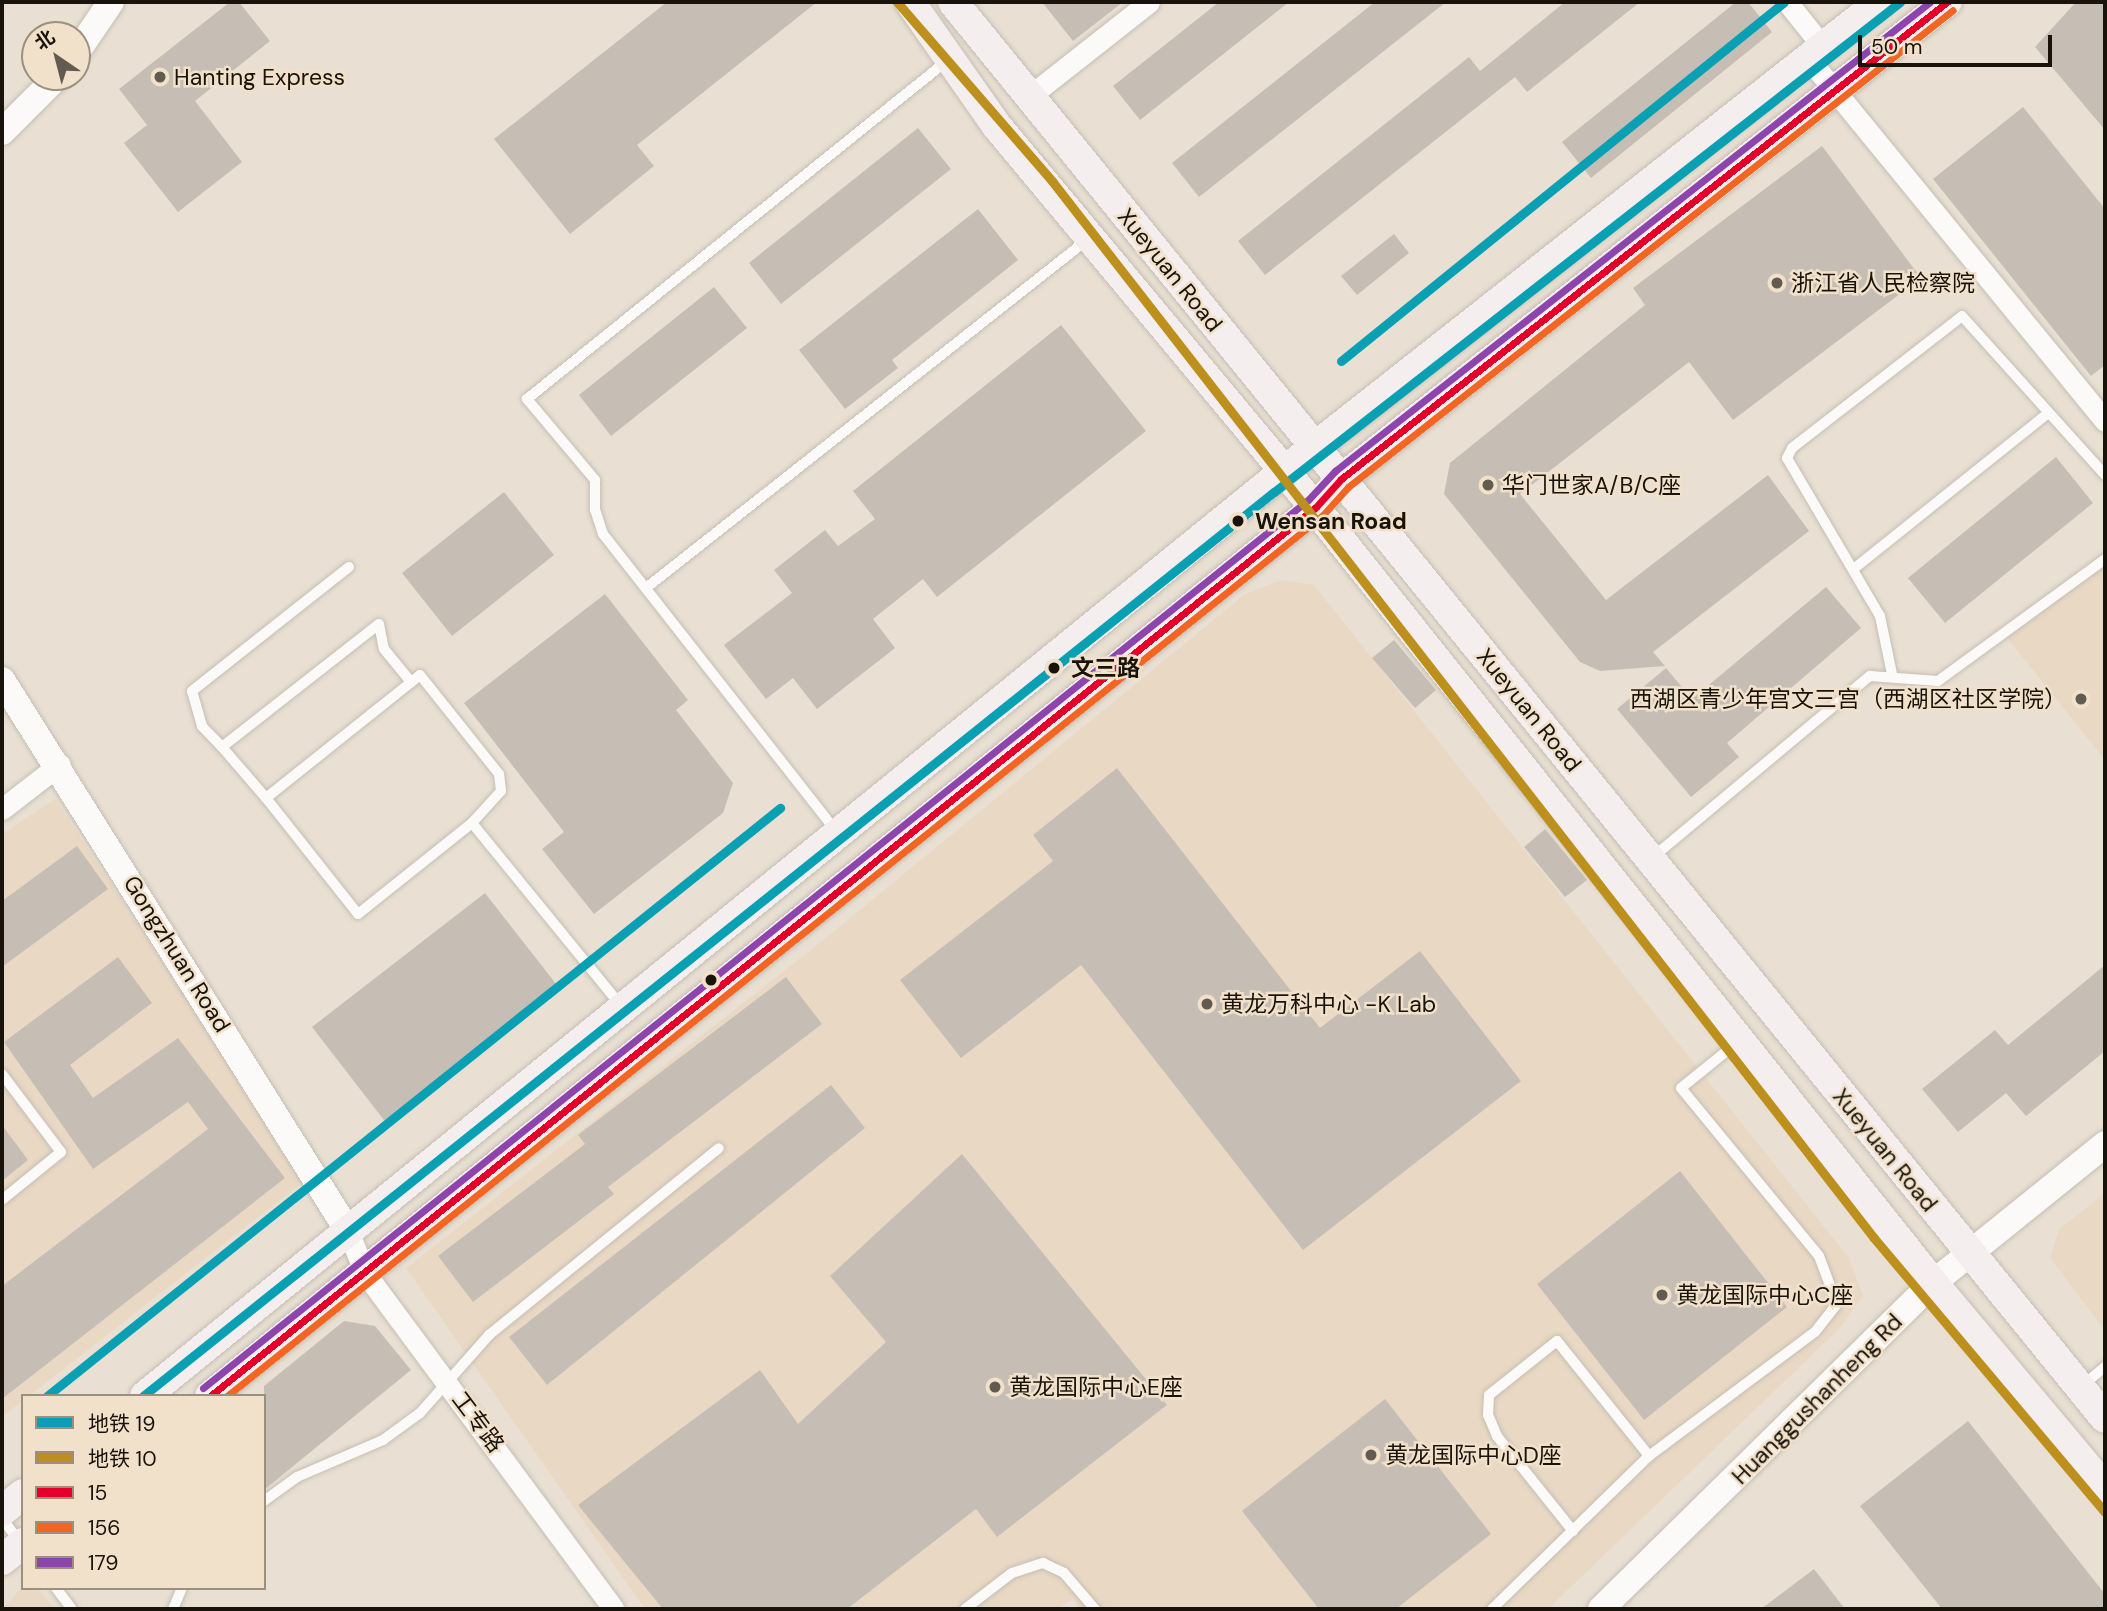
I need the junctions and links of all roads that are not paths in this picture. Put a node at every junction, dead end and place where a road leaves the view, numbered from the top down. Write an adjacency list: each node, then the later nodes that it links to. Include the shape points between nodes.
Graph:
1 (111, 2): 8 (street)
2 (910, 2): 10 (main road, Xueyuan Road)
3 (953, 2): 13 (main road, Xueyuan Road)
4 (1149, 2): 13 (street)
5 (1787, 2): 9 (street)
6 (1880, 2): 9 (main road)
7 (1947, 2): 12 (main road)
8 (91, 31)
9 (1815, 53): 12 (street); 18 (main road)
10 (950, 58): 15 (main road, Xueyuan Road); 26 (lane, via 527,399 595,480 595,510 603,534)
11 (43, 91): 14 (street)
12 (1833, 91): 17 (street); 21 (main road)
13 (1031, 95): 18 (main road, Xueyuan Road)
14 (2, 132)
15 (1090, 238): 19 (main road, Xueyuan Road); 26 (lane)
16 (2048, 413): 20 (lane); 25 (lane); 25 (lane, via 1962,316 1791,448 1787,458)
17 (2105, 421)
18 (1314, 449): 19 (main road); 21 (main road, Xueyuan Road)
19 (1283, 472): 22 (main road, Xueyuan Road); 35 (main road)
20 (2105, 475)
21 (1341, 479): 22 (main road); 36 (main road, Xueyuan Road)
22 (1314, 508): 38 (main road, Xueyuan Road); 45 (main road)
23 (2105, 559): 27 (lane, via 1938,681)
24 (349, 567): 30 (lane, via 192,691 202,726)
25 (1856, 568): 27 (lane, via 1881,616)
26 (646, 588): 35 (lane)
27 (1892, 674): 36 (lane, via 1870,676)
28 (2, 680): 31 (street, Gongzhuan Road)
29 (411, 682): 30 (lane, via 384,649 379,624); 32 (lane); 34 (lane, via 420,675 499,774 501,791)
30 (222, 747): 32 (lane)
31 (60, 764): 33 (street); 43 (street, Gongzhuan Road)
32 (266, 798): 34 (lane, via 358,914)
33 (2, 809)
34 (472, 823): 37 (lane)
35 (838, 833): 37 (main road)
36 (1650, 860): 44 (main road, Xueyuan Road)
37 (623, 1008): 43 (main road)
38 (1739, 1040): 46 (main road, Xueyuan Road); 53 (lane, via 1681,1088 1819,1255 1837,1304 1815,1332)
39 (2, 1074): 42 (lane, via 61,1152)
40 (2105, 1144): 44 (street, Huanggushanheng Rd)
41 (719, 1147): 48 (lane, via 489,1335)
42 (2, 1200)
43 (348, 1231): 45 (street, 工专路); 50 (main road)
44 (1968, 1252): 46 (street, Huanggushanheng Rd); 49 (main road, Xueyuan Road)
45 (365, 1273): 48 (street, 工专路); 51 (main road)
46 (1933, 1283): 54 (main road, Xueyuan Road); 69 (street, Huanggushanheng Rd)
47 (2105, 1367): 49 (lane)
48 (447, 1382): 56 (lane, via 383,1440 297,1476); 65 (street, 工专路)
49 (2080, 1387): 52 (main road, Xueyuan Road)
50 (147, 1394)
51 (212, 1394)
52 (2105, 1418)
53 (1649, 1457): 59 (lane); 59 (lane, via 1557,1341 1489,1395 1488,1415 1497,1436)
54 (2105, 1488)
55 (21, 1496): 57 (main road)
56 (266, 1499)
57 (2, 1511)
58 (2, 1518): 60 (lane)
59 (1573, 1531): 68 (lane)
60 (17, 1548)
61 (58, 1590): 63 (lane)
62 (181, 1590): 64 (lane)
63 (72, 1609)
64 (173, 1609)
65 (614, 1609)
66 (965, 1609): 67 (lane, via 1012,1573 1043,1563 1064,1573)
67 (1095, 1609)
68 (1492, 1609)
69 (1601, 1609)

